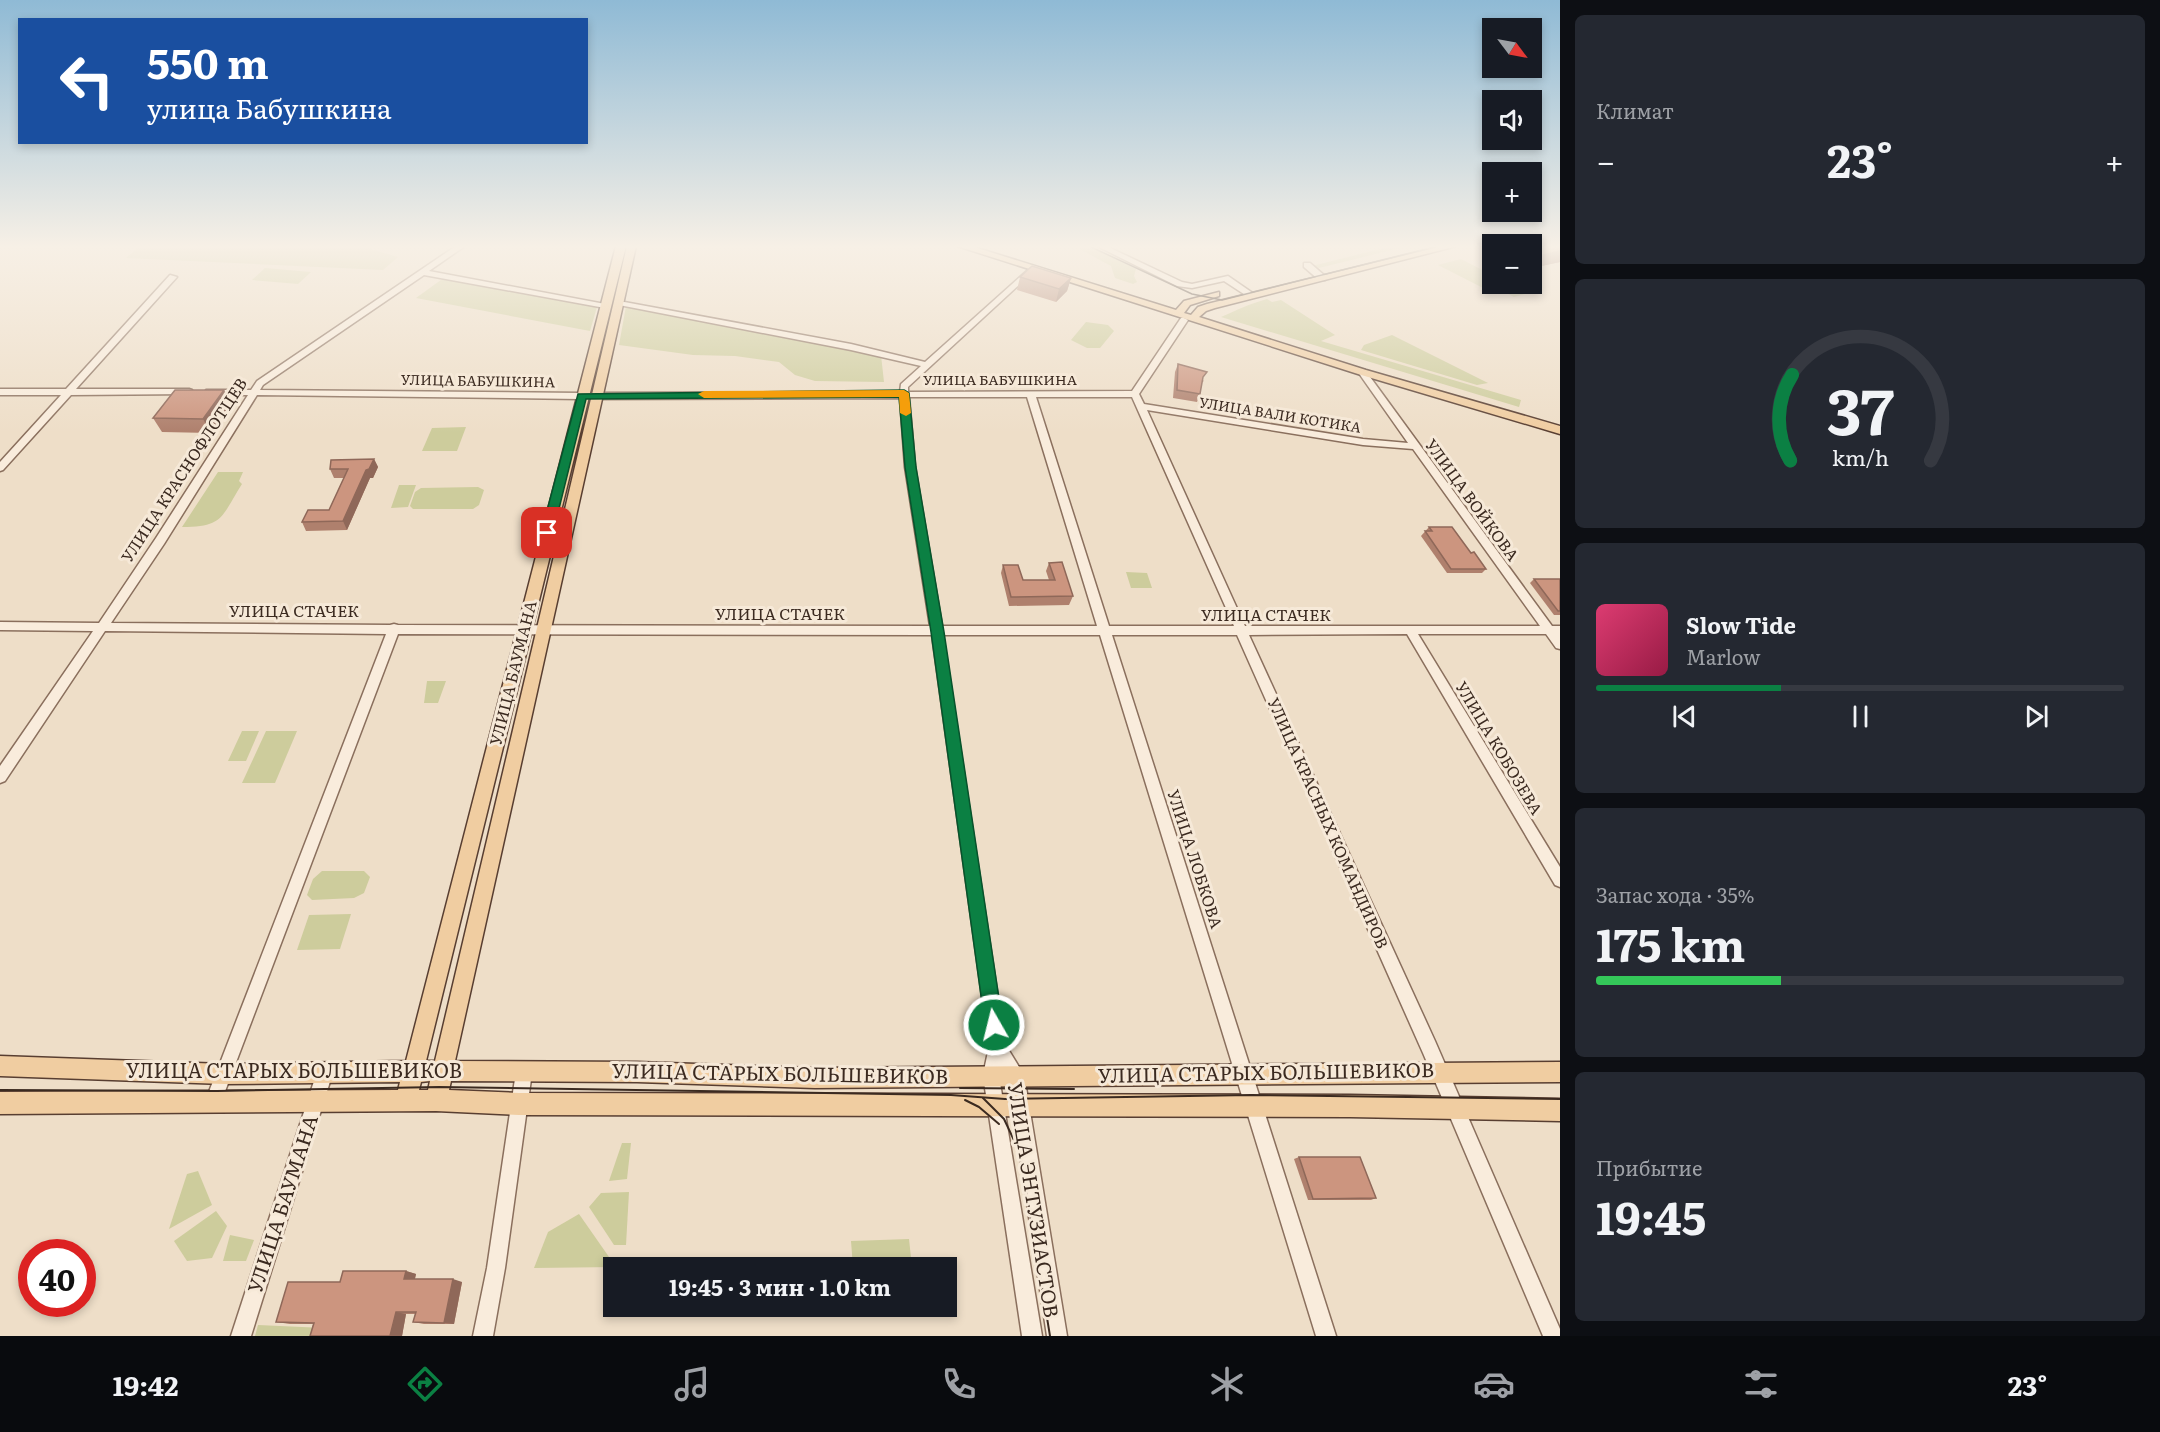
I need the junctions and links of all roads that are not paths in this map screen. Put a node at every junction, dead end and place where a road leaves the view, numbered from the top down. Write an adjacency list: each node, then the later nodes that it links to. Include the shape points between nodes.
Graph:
1 (144, 308): 14 (street)
2 (369, 308): 16 (street, УЛИЦА КРАСНОФЛОТЦЕВ, via 269,376)
3 (604, 308): 19 (main road, УЛИЦА БАУМАНА)
4 (618, 308): 20 (main road, УЛИЦА БАУМАНА)
5 (647, 308): 12 (street)
6 (989, 308): 12 (street)
7 (1164, 308): 11 (main road)
8 (1167, 308): 11 (main road)
9 (1187, 308): 11 (main road)
10 (1205, 308): 11 (main road)
11 (1187, 315): 13 (main road); 21 (street); 22 (main road)
12 (928, 365): 17 (street, via 904,386)
13 (1362, 372): 23 (main road); 24 (street, УЛИЦА ВОЙКОВА)
14 (69, 391): 15 (street, УЛИЦА БАБУШКИНА); 16 (street, УЛИЦА БАБУШКИНА); 25 (street)
15 (0, 392)
16 (253, 393): 19 (street, УЛИЦА БАБУШКИНА); 27 (street, УЛИЦА КРАСНОФЛОТЦЕВ, via 160,541)
17 (904, 393): 18 (street, УЛИЦА БАБУШКИНА); 20 (street, УЛИЦА БАБУШКИНА); 33 (street, via 910,467)
18 (1030, 393): 21 (street, УЛИЦА БАБУШКИНА); 34 (street, УЛИЦА ЛОБКОВА)
19 (581, 396): 20 (street, УЛИЦА БАБУШКИНА); 30 (main road, УЛИЦА БАУМАНА)
20 (600, 396): 31 (main road, УЛИЦА БАУМАНА)
21 (1138, 400): 24 (street, УЛИЦА ВАЛИ КОТИКА, via 1363,442); 32 (street, УЛИЦА КРАСНЫХ КОМАНДИРОВ)
22 (1560, 423)
23 (1560, 430)
24 (1414, 446): 29 (street, УЛИЦА ВОЙКОВА)
25 (0, 468)
26 (0, 626): 27 (street, УЛИЦА СТАЧЕК)
27 (99, 627): 28 (street, УЛИЦА СТАЧЕК); 37 (street, УЛИЦА КРАСНОФЛОТЦЕВ)
28 (394, 628): 30 (street, УЛИЦА СТАЧЕК); 47 (street)
29 (1555, 630): 35 (street, УЛИЦА СТАЧЕК); 36 (street, УЛИЦА ВОЙКОВА)
30 (524, 631): 31 (street, УЛИЦА СТАЧЕК); 41 (main road, УЛИЦА БАУМАНА)
31 (544, 631): 33 (street, УЛИЦА СТАЧЕК); 42 (main road, УЛИЦА БАУМАНА)
32 (1242, 631): 34 (street, УЛИЦА СТАЧЕК); 35 (street, УЛИЦА СТАЧЕК); 43 (street, УЛИЦА КРАСНЫХ КОМАНДИРОВ)
33 (937, 632): 34 (street, УЛИЦА СТАЧЕК); 39 (street)
34 (1106, 632): 50 (street, УЛИЦА ЛОБКОВА)
35 (1411, 632): 38 (street, УЛИЦА КОБОЗЕВА)
36 (1560, 645)
37 (0, 777)
38 (1560, 880)
39 (997, 1047): 48 (street, УЛИЦА ЭНТУЗИАСТОВ); 49 (street, УЛИЦА ЭНТУЗИАСТОВ)
40 (0, 1066): 47 (main road, УЛИЦА СТАРЫХ БОЛЬШЕВИКОВ)
41 (413, 1071): 42 (main road, УЛИЦА СТАРЫХ БОЛЬШЕВИКОВ); 44 (main road, УЛИЦА СТАРЫХ БОЛЬШЕВИКОВ); 52 (main road, УЛИЦА БАУМАНА)
42 (442, 1071): 45 (main road, УЛИЦА СТАРЫХ БОЛЬШЕВИКОВ); 51 (main road, УЛИЦА БАУМАНА)
43 (1439, 1071): 46 (main road, УЛИЦА СТАРЫХ БОЛЬШЕВИКОВ); 50 (main road, УЛИЦА СТАРЫХ БОЛЬШЕВИКОВ); 60 (street, УЛИЦА КРАСНЫХ КОМАНДИРОВ)
44 (325, 1072): 47 (main road, УЛИЦА СТАРЫХ БОЛЬШЕВИКОВ); 54 (street, УЛИЦА БАУМАНА)
45 (524, 1072): 48 (main road, УЛИЦА СТАРЫХ БОЛЬШЕВИКОВ, via 815,1078); 56 (street)
46 (1560, 1072)
47 (224, 1074): 53 (street)
48 (991, 1075): 49 (main road, УЛИЦА СТАРЫХ БОЛЬШЕВИКОВ); 58 (street, УЛИЦА ЭНТУЗИАСТОВ)
49 (1016, 1075): 50 (main road, УЛИЦА СТАРЫХ БОЛЬШЕВИКОВ); 59 (street, УЛИЦА ЭНТУЗИАСТОВ)
50 (1246, 1076): 57 (street, УЛИЦА ЛОБКОВА)
51 (436, 1100): 52 (main road, УЛИЦА СТАРЫХ БОЛЬШЕВИКОВ); 56 (main road, УЛИЦА СТАРЫХ БОЛЬШЕВИКОВ)
52 (406, 1101): 54 (main road, УЛИЦА СТАРЫХ БОЛЬШЕВИКОВ)
53 (213, 1102): 54 (main road, УЛИЦА СТАРЫХ БОЛЬШЕВИКОВ); 55 (main road, УЛИЦА СТАРЫХ БОЛЬШЕВИКОВ)
54 (315, 1102): 62 (street, УЛИЦА БАУМАНА)
55 (0, 1103)
56 (519, 1104): 58 (main road, УЛИЦА СТАРЫХ БОЛЬШЕВИКОВ); 63 (street)
57 (1255, 1106): 59 (main road, УЛИЦА СТАРЫХ БОЛЬШЕВИКОВ); 60 (main road, УЛИЦА СТАРЫХ БОЛЬШЕВИКОВ); 66 (street, УЛИЦА ЛОБКОВА)
58 (996, 1107): 59 (main road, УЛИЦА СТАРЫХ БОЛЬШЕВИКОВ); 64 (street, УЛИЦА ЭНТУЗИАСТОВ)
59 (1022, 1107): 65 (street, УЛИЦА ЭНТУЗИАСТОВ)
60 (1456, 1110): 61 (main road, УЛИЦА СТАРЫХ БОЛЬШЕВИКОВ); 67 (street, УЛИЦА КРАСНЫХ КОМАНДИРОВ)
61 (1560, 1110)
62 (241, 1336)
63 (483, 1336)
64 (1032, 1336)
65 (1057, 1336)
66 (1326, 1336)
67 (1553, 1336)

